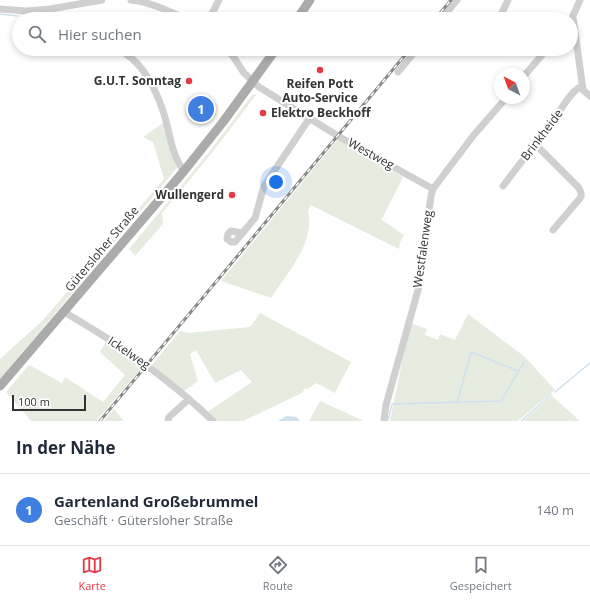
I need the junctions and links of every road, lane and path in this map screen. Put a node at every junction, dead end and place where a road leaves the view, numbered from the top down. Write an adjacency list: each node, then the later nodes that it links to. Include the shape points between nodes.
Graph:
1 (102, 0): 9 (street)
2 (131, 0): 10 (street, via 158,6)
3 (219, 0): 11 (street)
4 (310, 0): 12 (main road)
5 (457, 0): 13 (street)
6 (508, 0): 14 (street)
7 (580, 0): 15 (street)
8 (0, 9): 9 (street)
9 (50, 10)
10 (170, 12)
11 (213, 12)
12 (302, 12)
13 (447, 12)
14 (502, 12)
15 (575, 12)
16 (129, 56): 30 (street, via 151,84 164,114 177,163)
17 (233, 56): 24 (street, Westweg, via 244,73)
18 (271, 56): 24 (main road, Gütersloher Straße)
19 (411, 56): 23 (street)
20 (541, 56): 22 (street)
21 (578, 56): 25 (street)
22 (530, 69)
23 (398, 72)
24 (253, 81): 28 (street, Westweg); 30 (main road, Gütersloher Straße)
25 (582, 86): 26 (street); 29 (street, Brinkheide, via 573,93)
26 (590, 96)
27 (501, 104): 32 (street, Westfalenweg)
28 (309, 118): 32 (street, Westweg); 34 (street, via 264,186 255,218)
29 (535, 144): 31 (street, Brinkheide); 33 (street, via 581,193)
30 (184, 171): 35 (main road, Gütersloher Straße)
31 (503, 186)
32 (433, 189): 40 (street, Westfalenweg, via 418,290 386,405)
33 (553, 230)
34 (242, 233)
35 (64, 312): 36 (main road, Gütersloher Straße); 37 (street, Ickelweg, via 147,364)
36 (0, 386)
37 (189, 399): 38 (street, via 169,417); 39 (street, Ickelweg)
38 (168, 421)
39 (213, 421)
40 (384, 421)

